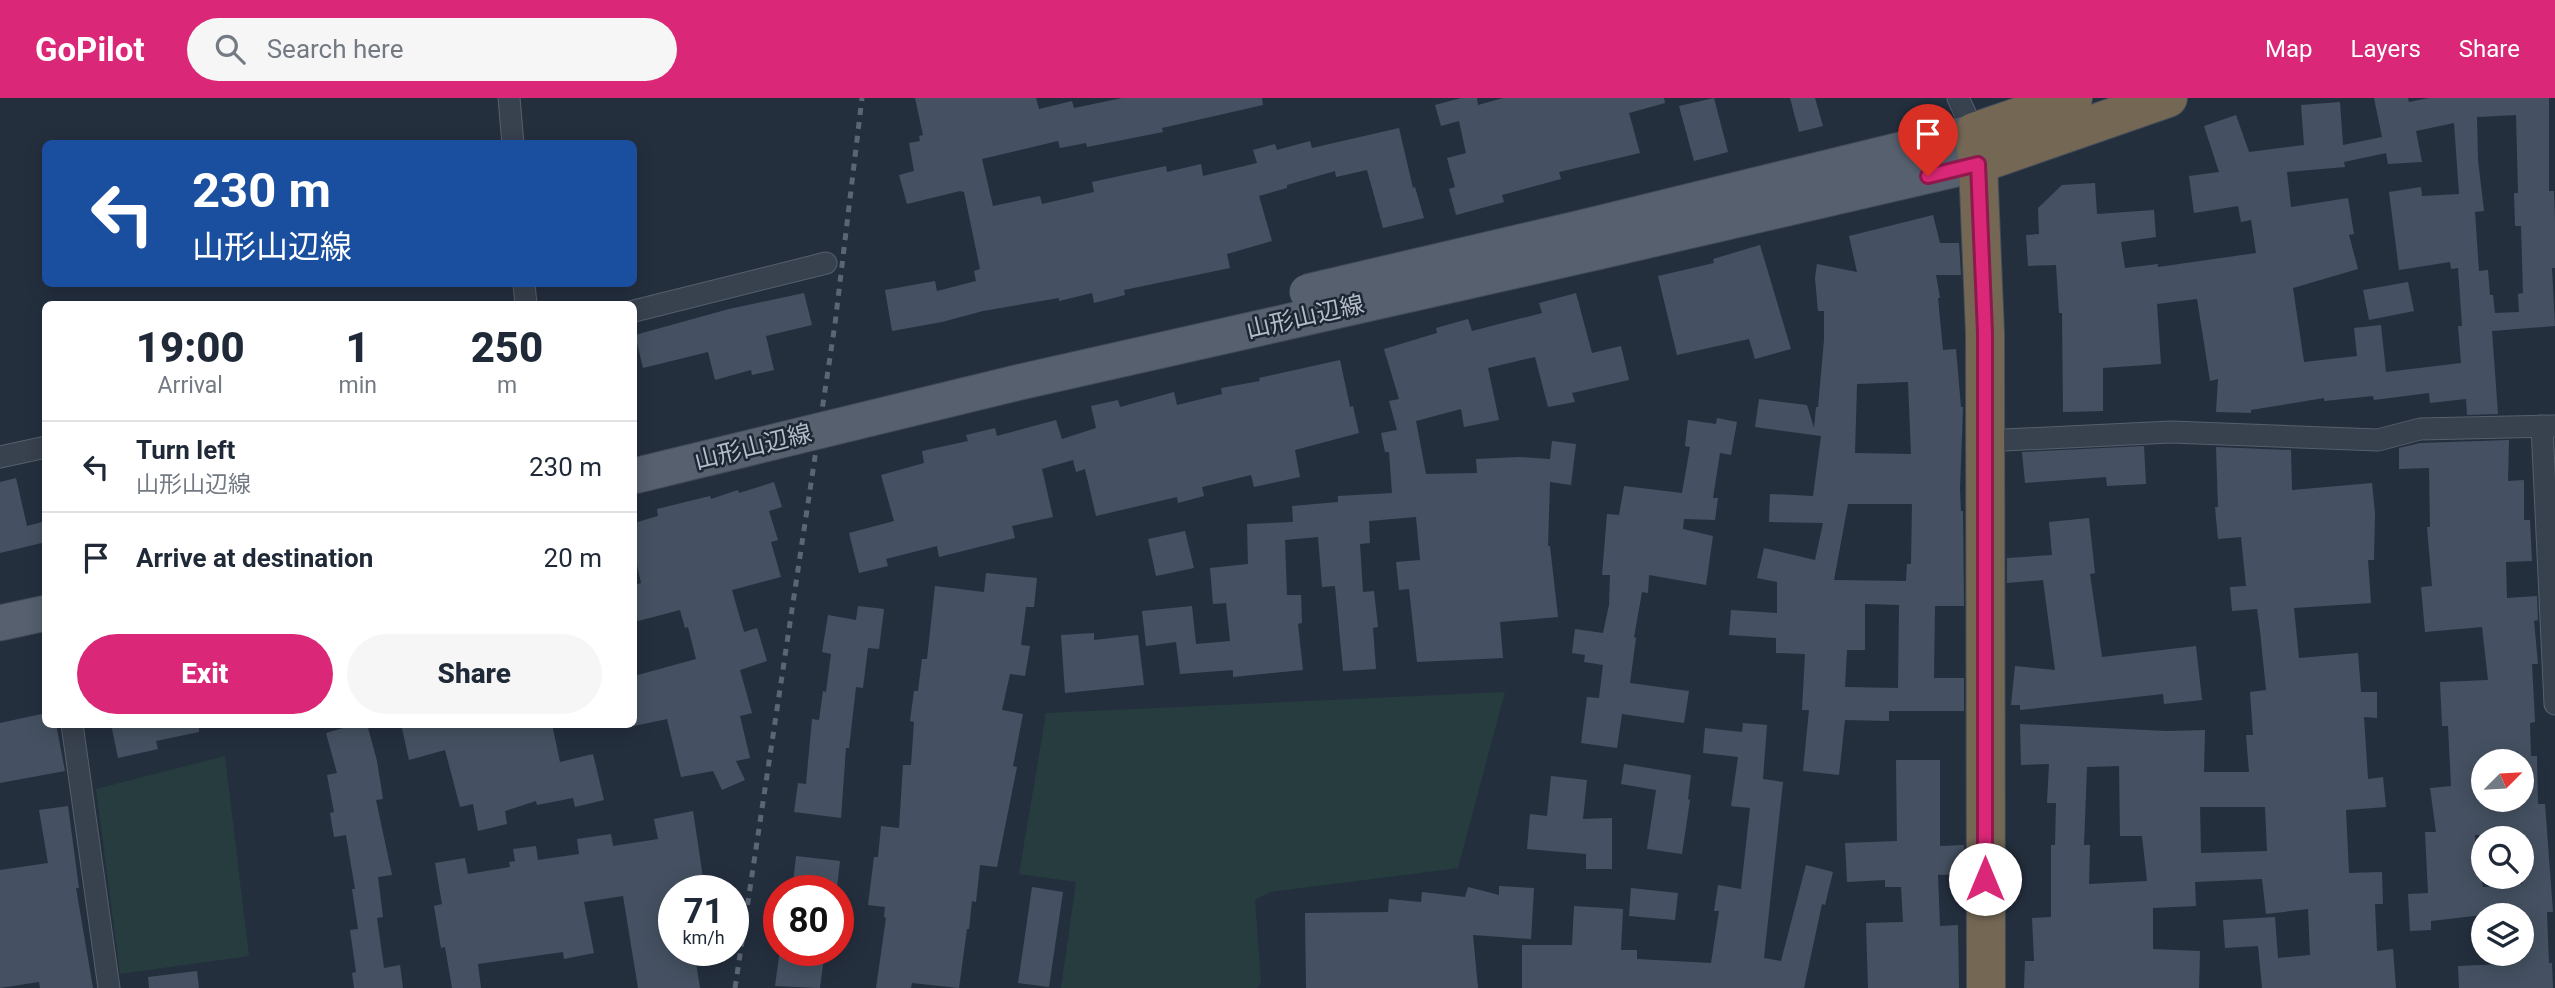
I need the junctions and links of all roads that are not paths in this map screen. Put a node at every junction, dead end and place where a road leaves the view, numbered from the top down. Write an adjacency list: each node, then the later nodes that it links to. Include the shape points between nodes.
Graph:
1 (509, 98): 5 (street)
2 (1958, 98): 6 (street)
3 (2073, 98): 6 (highway)
4 (2168, 98): 6 (highway)
5 (513, 140)
6 (1976, 148): 7 (main road, 山形山辺線); 11 (highway, via 1985,333)
7 (1591, 240): 13 (main road, 山形山辺線, bridge); 15 (main road, 山形山辺線, bridge)
8 (826, 262): 9 (street)
9 (637, 310)
10 (2548, 426): 11 (street, via 2420,429 2378,440 2171,432); 16 (street)
11 (1984, 441): 25 (highway)
12 (42, 448): 14 (street)
13 (637, 452)
14 (0, 457)
15 (637, 475)
16 (2551, 553): 21 (street)
17 (42, 591): 18 (main road)
18 (0, 601)
19 (42, 613): 20 (main road)
20 (0, 623)
21 (2554, 670): 22 (street)
22 (2555, 704)
23 (73, 728): 24 (street)
24 (109, 988)
25 (1986, 988)

